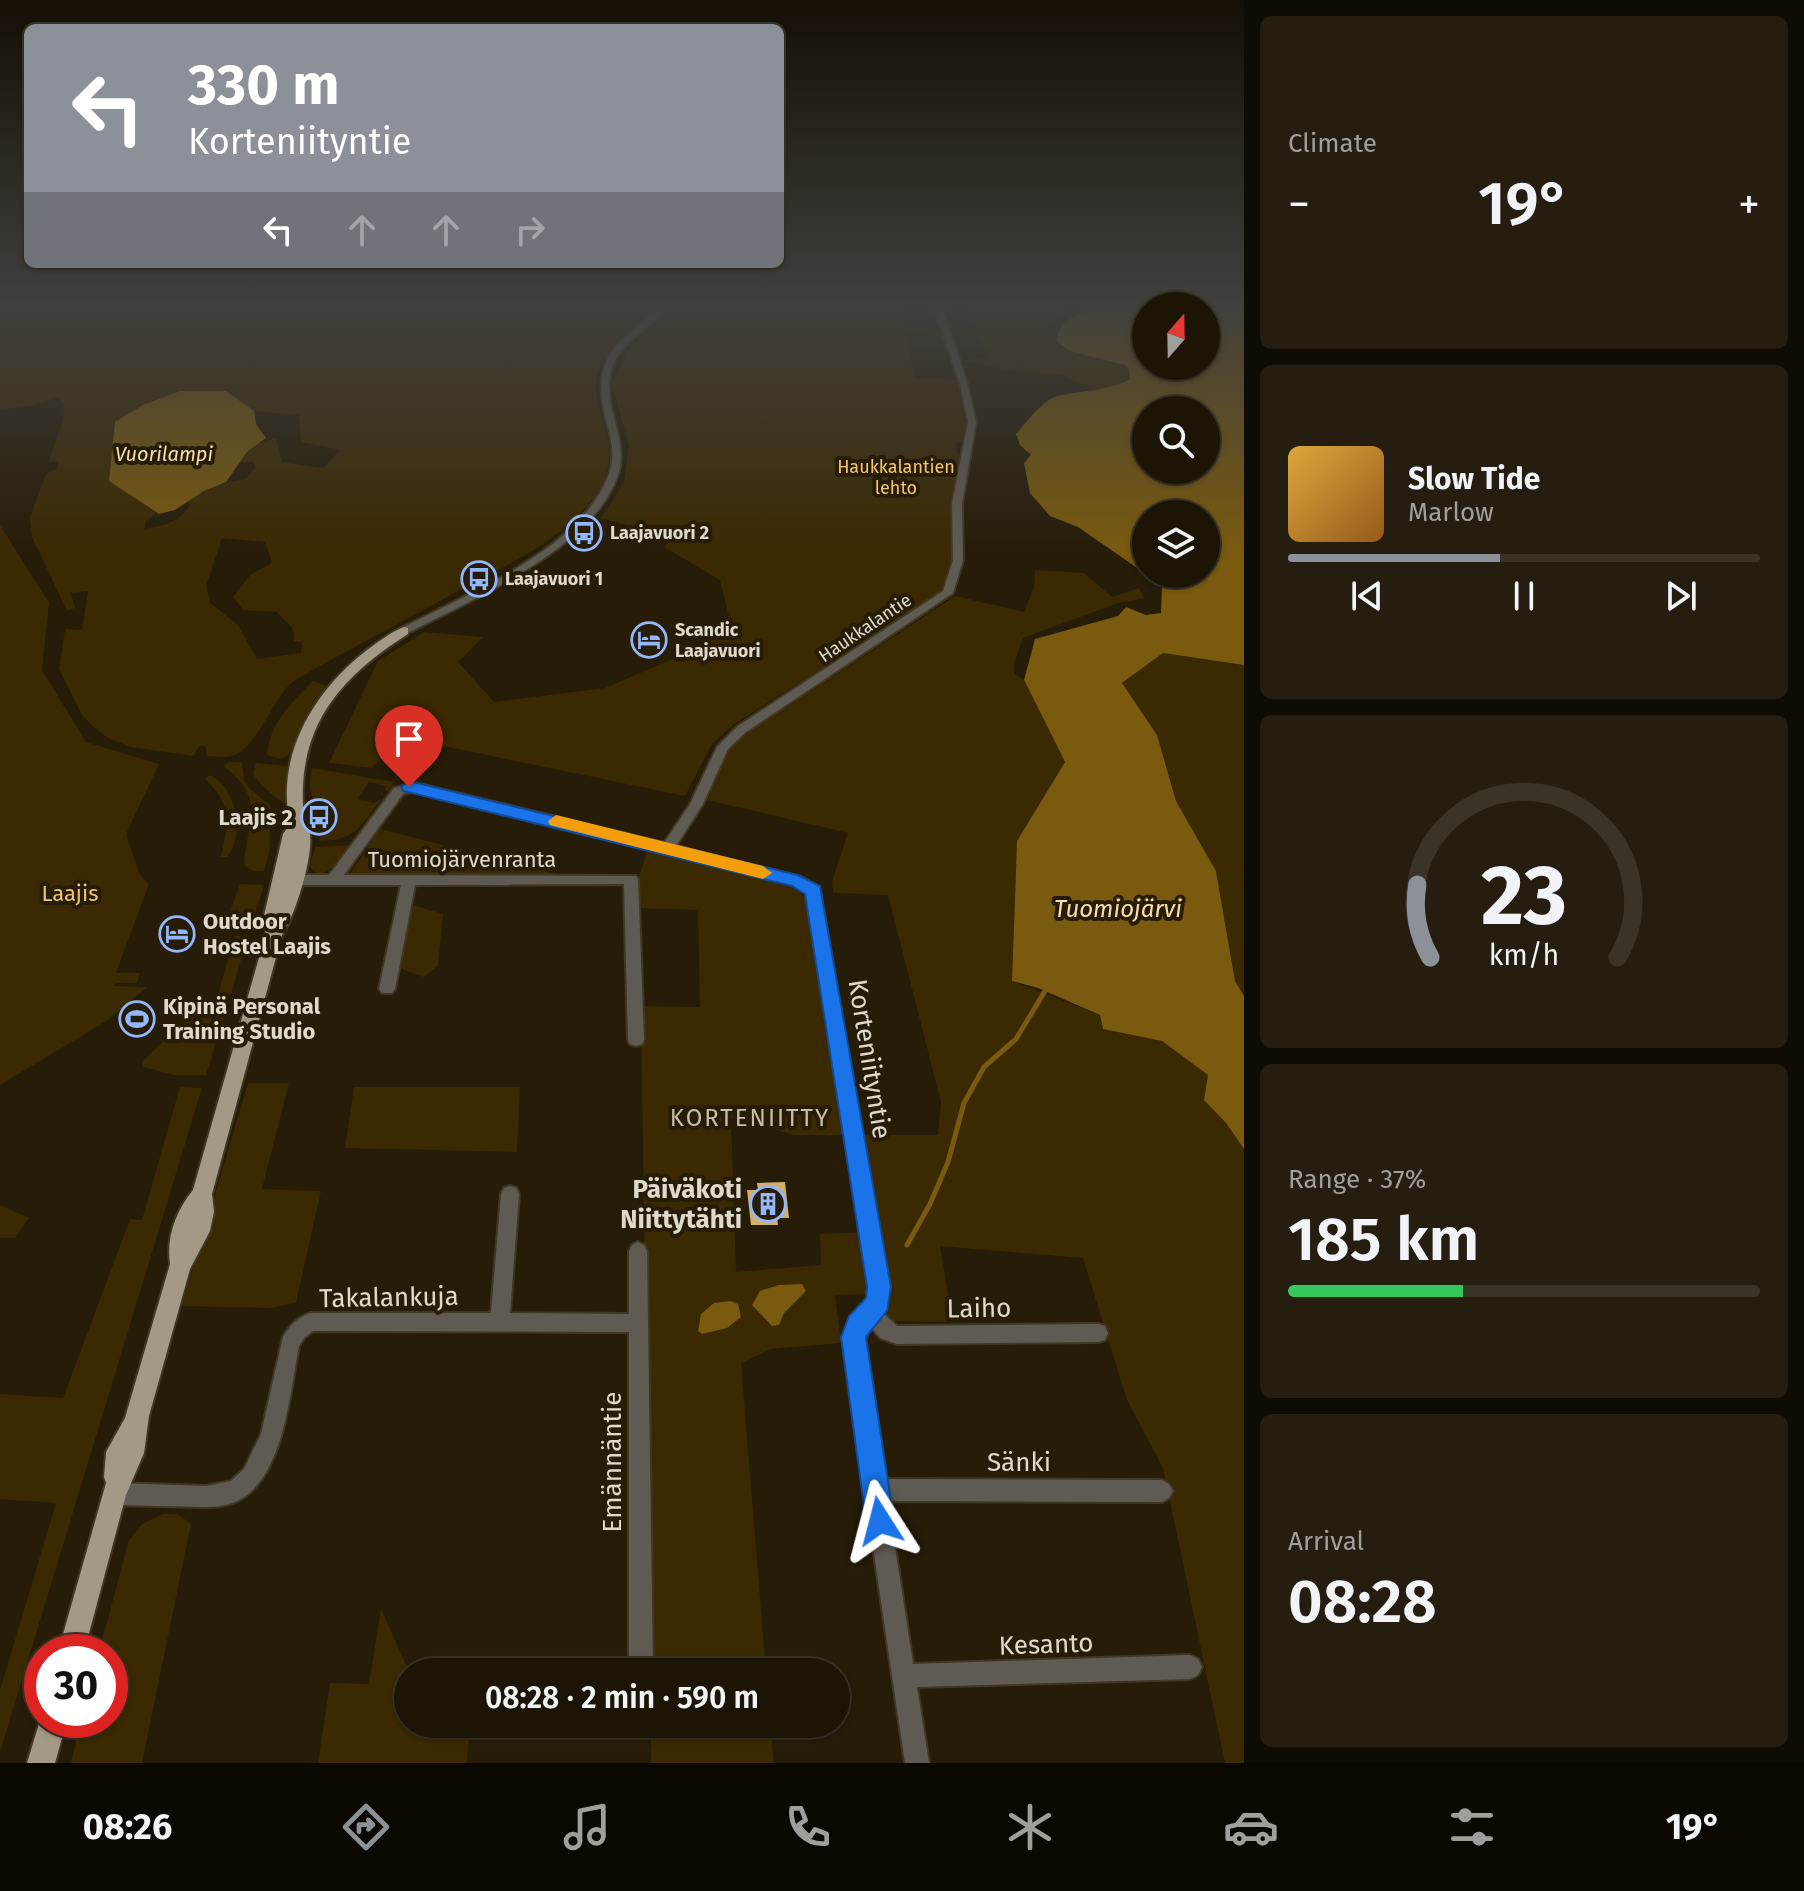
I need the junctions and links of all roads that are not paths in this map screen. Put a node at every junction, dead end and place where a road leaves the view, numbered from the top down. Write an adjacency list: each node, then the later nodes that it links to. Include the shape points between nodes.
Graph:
1 (602, 389): 3 (street, via 616,444 615,472 582,521 506,578)
2 (964, 389): 5 (street, Haukkalantie, via 972,422 957,504 958,560 948,593 742,729 723,747)
3 (404, 631): 4 (main road, via 374,648 318,710 295,771)
4 (297, 826): 6 (main road, via 303,834); 9 (main road, via 270,924)
5 (667, 849): 7 (street, Korteniityntie, via 409,787 399,791); 14 (street, Korteniityntie, via 798,881 813,891 879,1287)
6 (294, 880): 7 (street, Tuomiojärvenranta); 9 (main road, via 283,924)
7 (332, 881): 8 (street, Tuomiojärvenranta)
8 (409, 882): 10 (street); 11 (street, Tuomiojärvenranta, via 631,879)
9 (274, 933): 20 (main road, via 202,1194 205,1208 194,1248 181,1264 137,1416 132,1453)
10 (387, 989)
11 (636, 1040)
12 (510, 1194): 15 (street)
13 (638, 1251): 16 (street, Emännäntie)
14 (870, 1313): 17 (street, Laiho, via 897,1335); 18 (street, Korteniityntie, via 855,1330 854,1351)
15 (500, 1321): 16 (street, Takalankuja); 20 (street, Takalankuja, via 310,1322 290,1344 264,1457 247,1484 222,1496)
16 (638, 1323): 22 (street, Emännäntie)
17 (1098, 1333)
18 (875, 1490): 19 (street, Sänki); 24 (street, Korteniityntie)
19 (1162, 1491)
20 (114, 1494): 21 (main road)
21 (76, 1634)
22 (641, 1658)
23 (1190, 1667): 24 (street, Kesanto)
24 (904, 1676): 27 (street, Korteniityntie)
25 (48, 1738): 26 (main road)
26 (41, 1763)
27 (917, 1763)

